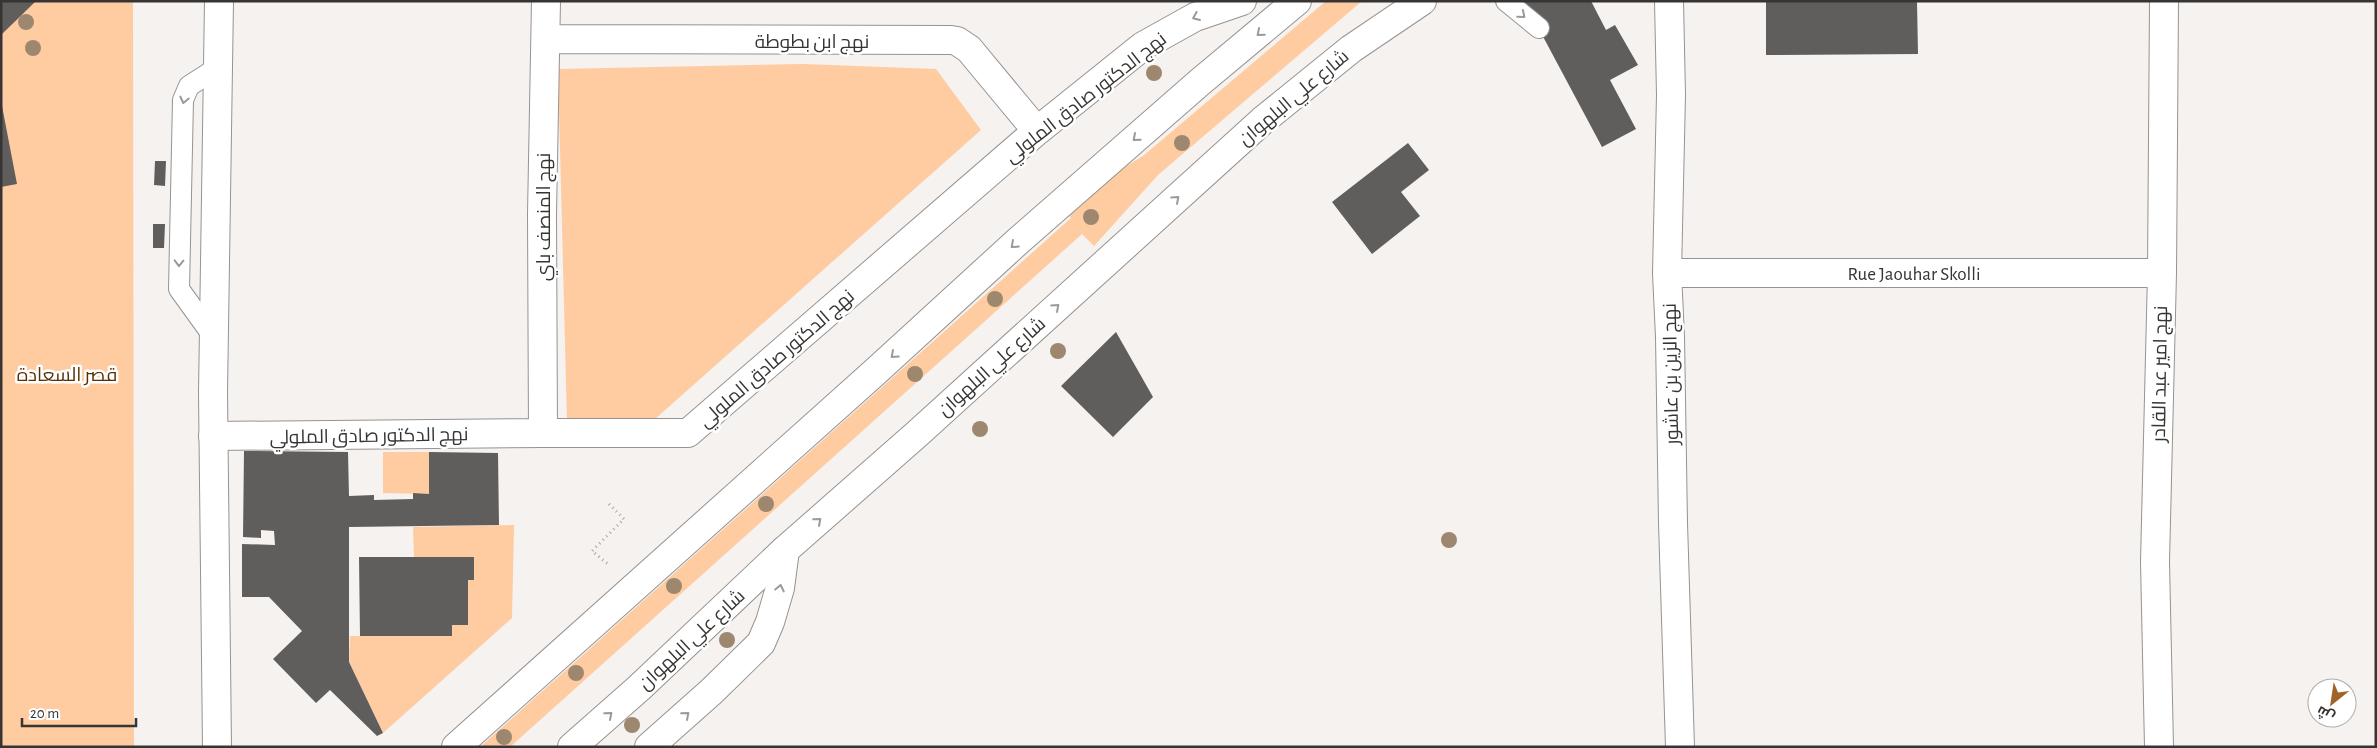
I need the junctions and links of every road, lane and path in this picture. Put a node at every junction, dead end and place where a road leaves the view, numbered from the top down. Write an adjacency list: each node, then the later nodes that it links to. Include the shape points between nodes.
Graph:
1 (219, 1): 15 (street)
2 (546, 1): 10 (street, نهج المنصف باي)
3 (1242, 1): 11 (street, نهج الدكتور صادق الملولي, one-way to 11, via 1195,17 1150,42)
4 (1297, 1): 18 (street, one-way to 18, via 1017,242)
5 (1422, 1): 17 (street, شارع علي البلهوان, one-way to 5, via 1262,122 1351,49)
6 (1506, 1): 9 (lane, one-way to 9)
7 (1669, 1): 12 (street, نهج الزين بن عاشور, via 1671,95)
8 (2164, 1): 13 (street, نهج امير عبد القادر)
9 (1539, 28)
10 (546, 39): 11 (street, نهج ابن بطوطة, via 957,41 969,49); 14 (street, نهج المنصف باي, via 542,214)
11 (1037, 131): 14 (street, نهج الدكتور صادق الملولي, via 688,434)
12 (1667, 273): 13 (street, Rue Jaouhar Skolli); 25 (street, نهج الزين بن عاشور)
13 (2162, 273): 26 (street, نهج امير عبد القادر, via 2155,562)
14 (543, 433): 15 (street, نهج الدكتور صادق الملولي)
15 (213, 436): 19 (street)
16 (609, 504): 18 (path, via 624,518 592,551)
17 (785, 550): 23 (street, شارع علي البلهوان, one-way to 17); 24 (street, one-way to 17, via 761,643 780,588)
18 (636, 586): 22 (street)
19 (218, 710): 20 (street); 21 (street)
20 (217, 747)
21 (228, 747)
22 (456, 747)
23 (572, 747)
24 (649, 747)
25 (1680, 747)
26 (2159, 747)

